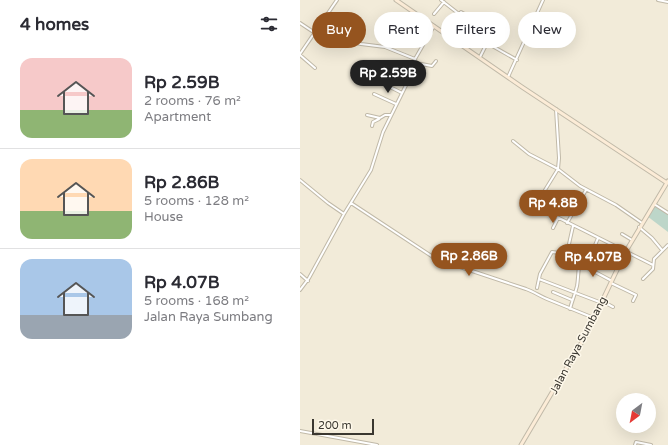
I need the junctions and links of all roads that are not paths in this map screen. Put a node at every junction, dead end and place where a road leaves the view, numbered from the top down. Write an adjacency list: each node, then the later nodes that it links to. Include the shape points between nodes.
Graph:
1 (337, 0): 8 (street)
2 (396, 0): 9 (street)
3 (441, 0): 6 (street)
4 (543, 0): 22 (street)
5 (659, 0): 7 (street)
6 (444, 2): 10 (street); 11 (street)
7 (668, 2)
8 (329, 12)
9 (414, 12)
10 (456, 12)
11 (434, 14)
12 (300, 24): 14 (street)
13 (434, 26): 15 (street); 21 (street)
14 (312, 29)
15 (441, 30)
16 (312, 37): 19 (street)
17 (366, 45): 21 (street, via 385,47)
18 (467, 48): 20 (street)
19 (300, 54): 25 (street)
20 (480, 57): 22 (street, via 487,42); 26 (street)
21 (415, 59): 24 (street)
22 (516, 60): 26 (street)
23 (436, 61): 24 (street, via 432,66)
24 (416, 63): 28 (street)
25 (315, 68)
26 (508, 77): 31 (street)
27 (380, 82): 28 (street)
28 (402, 93): 30 (street)
29 (374, 94): 30 (street)
30 (397, 104): 33 (street)
31 (556, 109): 37 (street); 39 (street)
32 (367, 115): 34 (street)
33 (391, 115): 34 (street); 43 (street, via 371,170)
34 (380, 118): 35 (street, via 373,122)
35 (372, 126)
36 (513, 141): 37 (street, via 529,154)
37 (558, 168): 40 (street); 47 (street, via 536,206)
38 (300, 180): 46 (street)
39 (668, 183): 44 (street, Jalan Raya Sumbang)
40 (586, 190): 42 (street); 49 (street, via 616,205)
41 (572, 195): 42 (street)
42 (581, 200): 48 (street)
43 (351, 203): 46 (street); 77 (street, via 434,258 538,293 539,296)
44 (654, 204): 45 (street); 49 (street, Jalan Raya Sumbang)
45 (668, 213)
46 (344, 214): 67 (street)
47 (558, 218): 48 (street); 52 (street)
48 (567, 223): 50 (street)
49 (642, 223): 51 (street, Jalan Raya Sumbang)
50 (573, 226): 54 (street); 59 (street)
51 (639, 227): 55 (street, Jalan Raya Sumbang); 57 (street)
52 (553, 228)
53 (622, 234): 55 (street)
54 (598, 238): 58 (street); 60 (street, via 591,256 583,254)
55 (632, 240): 58 (street, Jalan Raya Sumbang)
56 (668, 245): 57 (street)
57 (662, 250): 63 (street, via 654,258)
58 (626, 251): 63 (street); 68 (street, Jalan Raya Sumbang)
59 (567, 254): 60 (street); 61 (street, via 565,262); 65 (street, via 552,252 542,267)
60 (581, 259): 62 (street)
61 (559, 261)
62 (580, 264): 68 (street); 72 (street)
63 (653, 266): 66 (street)
64 (300, 274): 67 (street)
65 (539, 279): 69 (street); 72 (street)
66 (643, 279)
67 (308, 280): 70 (street)
68 (612, 282): 74 (street, via 636,295); 75 (street, Jalan Raya Sumbang)
69 (537, 288)
70 (300, 290)
71 (553, 292): 73 (street)
72 (575, 293): 73 (street); 75 (street)
73 (572, 300): 77 (street)
74 (633, 301)
75 (602, 302): 76 (street); 78 (street, Jalan Raya Sumbang)
76 (613, 307)
77 (570, 309): 78 (street)
78 (594, 318): 81 (street, Jalan Raya Sumbang)
79 (300, 431): 80 (street)
80 (377, 445)
81 (521, 445)
82 (635, 445): 83 (street, via 636,442)
83 (651, 445)

